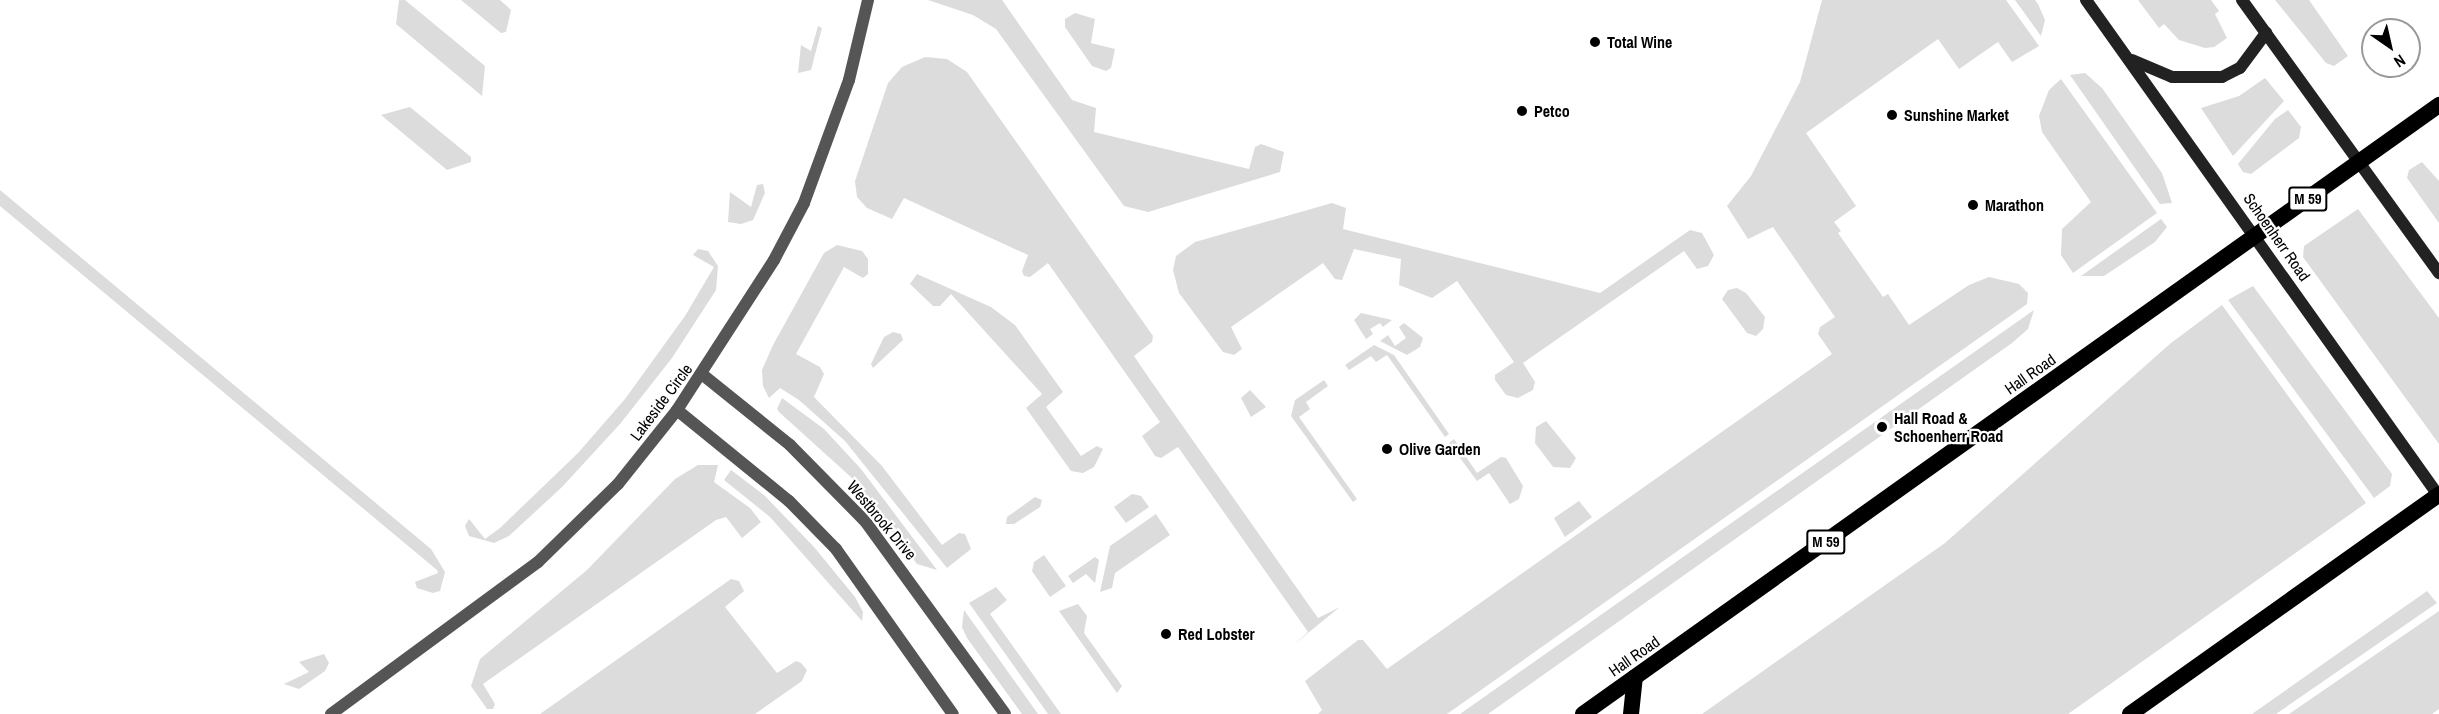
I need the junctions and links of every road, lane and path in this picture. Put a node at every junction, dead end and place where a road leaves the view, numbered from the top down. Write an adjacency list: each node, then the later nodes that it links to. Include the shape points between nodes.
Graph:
1 (868, 0): 10 (street, Lakeside Circle, via 849,80 804,203)
2 (2086, 0): 5 (main road, Schoenherr Road)
3 (2242, 0): 4 (main road)
4 (2266, 33): 5 (main road, via 2240,68 2222,77 2172,77); 7 (main road)
5 (2131, 60): 8 (main road, Schoenherr Road)
6 (2439, 105): 7 (highway, Hall Road / M 59)
7 (2360, 162): 8 (highway, Hall Road / M 59); 9 (main road)
8 (2256, 236): 12 (main road, Schoenherr Road); 13 (highway, Hall Road / M 59)
9 (2439, 273)
10 (703, 375): 11 (street, Lakeside Circle); 16 (street, Westbrook Drive, via 790,444 865,521)
11 (677, 411): 14 (street, Lakeside Circle, via 618,484 538,562); 15 (street, via 789,501 836,549)
12 (2439, 495): 19 (highway)
13 (1635, 677): 17 (highway, Hall Road / M 59); 18 (highway)
14 (331, 714)
15 (953, 714)
16 (1005, 714)
17 (1583, 714)
18 (1631, 714)
19 (2130, 714)

